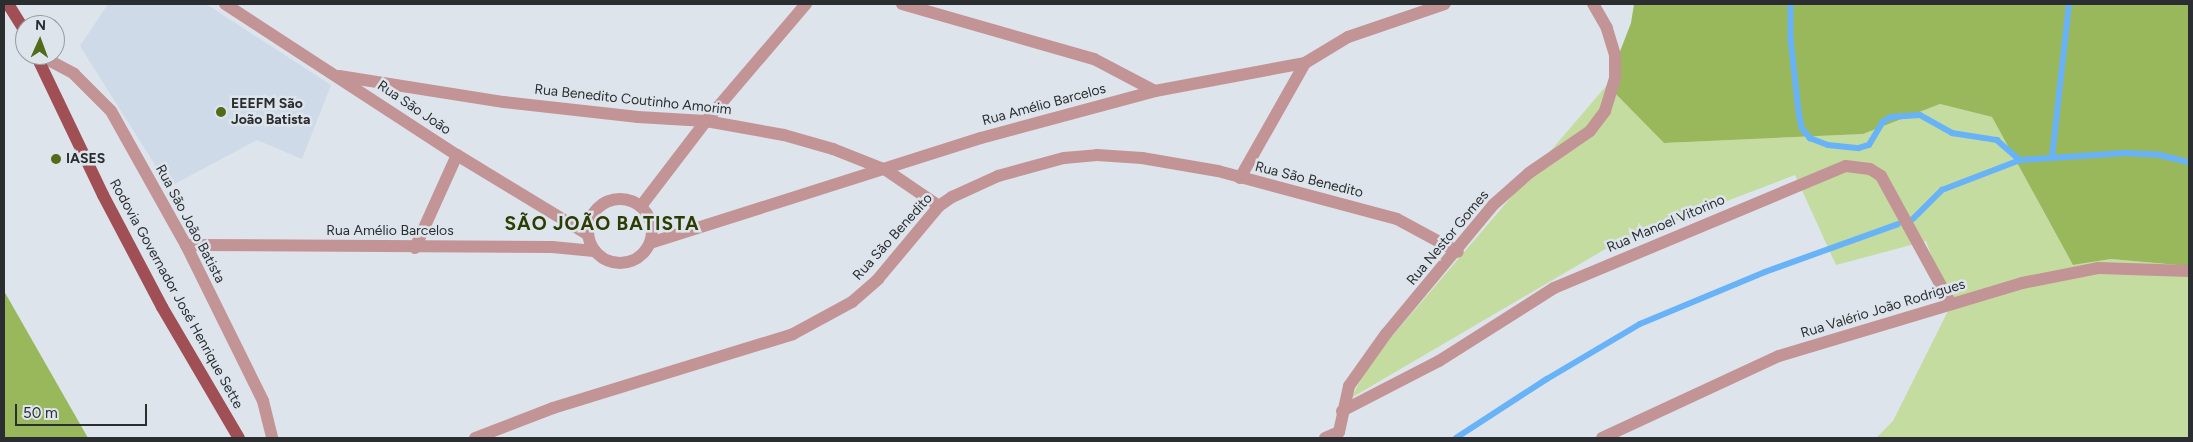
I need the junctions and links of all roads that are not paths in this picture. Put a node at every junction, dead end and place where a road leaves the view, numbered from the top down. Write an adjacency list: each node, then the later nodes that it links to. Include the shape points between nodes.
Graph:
1 (8, 4): 7 (main road)
2 (225, 4): 11 (street, Rua São João)
3 (806, 4): 13 (street)
4 (902, 4): 12 (street, via 1094,59)
5 (1445, 4): 8 (street, Rua Amélio Barcelos, via 1348,37)
6 (1592, 4): 24 (street, Rua Nestor Gomes, via 1607,28 1615,55 1614,79 1605,111 1590,131 1529,173 1500,199)
7 (15, 15)
8 (1305, 63): 12 (street, Rua Amélio Barcelos); 16 (street)
9 (43, 65): 29 (main road, Rodovia Governador José Henrique Sette, via 103,195)
10 (57, 65): 21 (street, Rua São João Batista, via 74,74 111,111)
11 (339, 76): 13 (street, Rua Benedito Coutinho Amorim, via 504,102 638,117); 14 (street, Rua São João)
12 (1154, 91): 15 (street, Rua Amélio Barcelos, via 981,138)
13 (706, 120): 15 (street, Rua Benedito Coutinho Amorim, via 784,135 833,149); 17 (street)
14 (457, 155): 19 (street, Rua São João); 22 (street)
15 (886, 170): 18 (street, Rua Benedito Coutinho Amorim); 20 (street, Rua Amélio Barcelos)
16 (1240, 178): 18 (street, Rua São Benedito, via 1142,158 1097,155 1064,158 998,176); 24 (street, Rua São Benedito, via 1397,220)
17 (641, 206): 19 (street, via 629,199 615,198 602,203 592,213); 20 (street, via 653,229)
18 (938, 206): 31 (street, Rua São Benedito, via 878,279 852,302 828,317 760,346 553,408)
19 (587, 234): 23 (street)
20 (650, 243): 23 (street, via 643,254 631,262 618,264 604,260)
21 (186, 245): 22 (street, Rua Amélio Barcelos); 30 (street, Rua São João Batista, via 263,401)
22 (415, 248): 23 (street, Rua Amélio Barcelos, via 552,247)
23 (594, 251)
24 (1458, 252): 27 (street, Rua Nestor Gomes, via 1386,334 1349,386)
25 (2189, 271): 26 (street, Rua Valério João Rodrigues, via 2107,268 2062,273)
26 (1951, 304): 27 (street, Rua Manoel Vitorino, via 1881,176 1870,169 1846,166 1554,288 1439,361); 33 (street, Rua Valério João Rodrigues, via 1779,356)
27 (1342, 411): 28 (street, Rua Nestor Gomes)
28 (1340, 435): 32 (street)
29 (239, 438)
30 (272, 438)
31 (474, 438)
32 (1325, 438)
33 (1602, 438)

